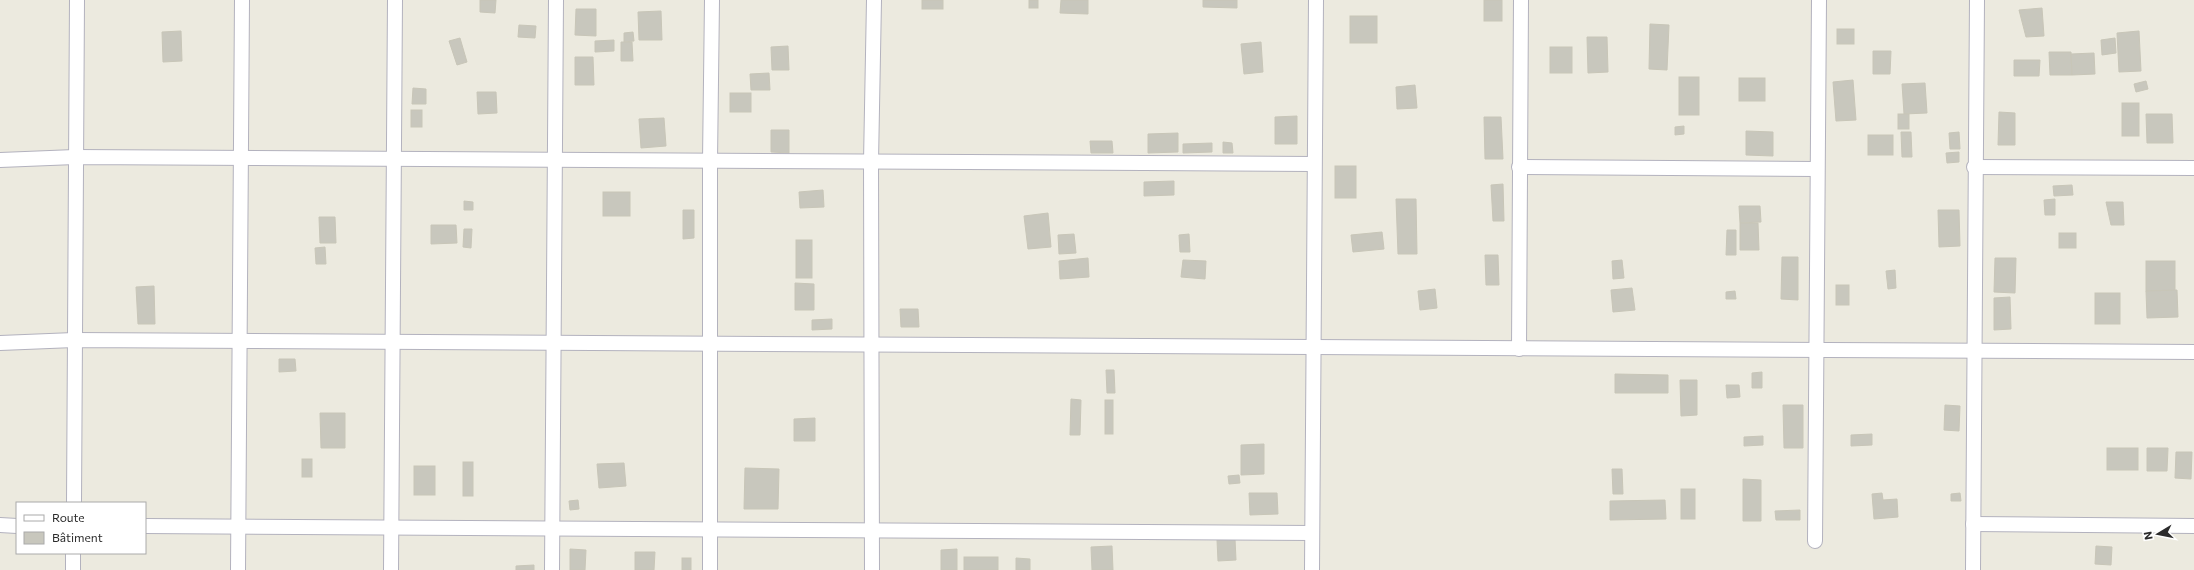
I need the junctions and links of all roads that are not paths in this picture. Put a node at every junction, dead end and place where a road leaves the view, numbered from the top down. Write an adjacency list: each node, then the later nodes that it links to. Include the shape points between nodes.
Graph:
1 (77, 0): 11 (street)
2 (242, 0): 12 (street)
3 (395, 0): 13 (street)
4 (556, 0): 15 (street)
5 (712, 0): 16 (street)
6 (874, 0): 17 (street)
7 (1316, 0): 18 (street)
8 (1521, 0): 19 (street)
9 (1819, 0): 22 (street)
10 (1977, 0): 20 (street)
11 (75, 157): 12 (street); 14 (street); 23 (street)
12 (240, 158): 13 (street); 24 (street)
13 (393, 159): 15 (street); 26 (street)
14 (0, 160)
15 (554, 160): 16 (street); 27 (street)
16 (710, 161): 17 (street); 28 (street)
17 (871, 162): 18 (street); 29 (street)
18 (1313, 164): 30 (street)
19 (1519, 167): 22 (street); 31 (street)
20 (1974, 167): 21 (street); 33 (street)
21 (2194, 168)
22 (1816, 169): 32 (street)
23 (74, 340): 24 (street); 25 (street); 35 (street)
24 (239, 341): 26 (street); 41 (street)
25 (0, 342)
26 (392, 342): 27 (street); 42 (street)
27 (553, 343): 28 (street); 43 (street)
28 (710, 344): 29 (street); 44 (street)
29 (871, 345): 30 (street); 45 (street)
30 (1313, 347): 31 (street); 46 (street)
31 (1519, 349): 32 (street)
32 (1816, 350): 33 (street); 47 (street)
33 (1974, 351): 34 (street); 36 (street)
34 (2194, 352)
35 (74, 502)
36 (1973, 524): 40 (street); 56 (street)
37 (0, 526): 38 (street)
38 (16, 526)
39 (146, 526): 41 (street)
40 (2194, 526)
41 (238, 527): 42 (street); 50 (street)
42 (391, 528): 43 (street); 51 (street)
43 (552, 529): 44 (street); 52 (street)
44 (710, 529): 45 (street); 53 (street)
45 (872, 530): 46 (street); 54 (street)
46 (1312, 533): 55 (street)
47 (1815, 541)
48 (73, 554): 49 (street)
49 (73, 570)
50 (238, 570)
51 (391, 570)
52 (552, 570)
53 (710, 570)
54 (872, 570)
55 (1312, 570)
56 (1973, 570)

